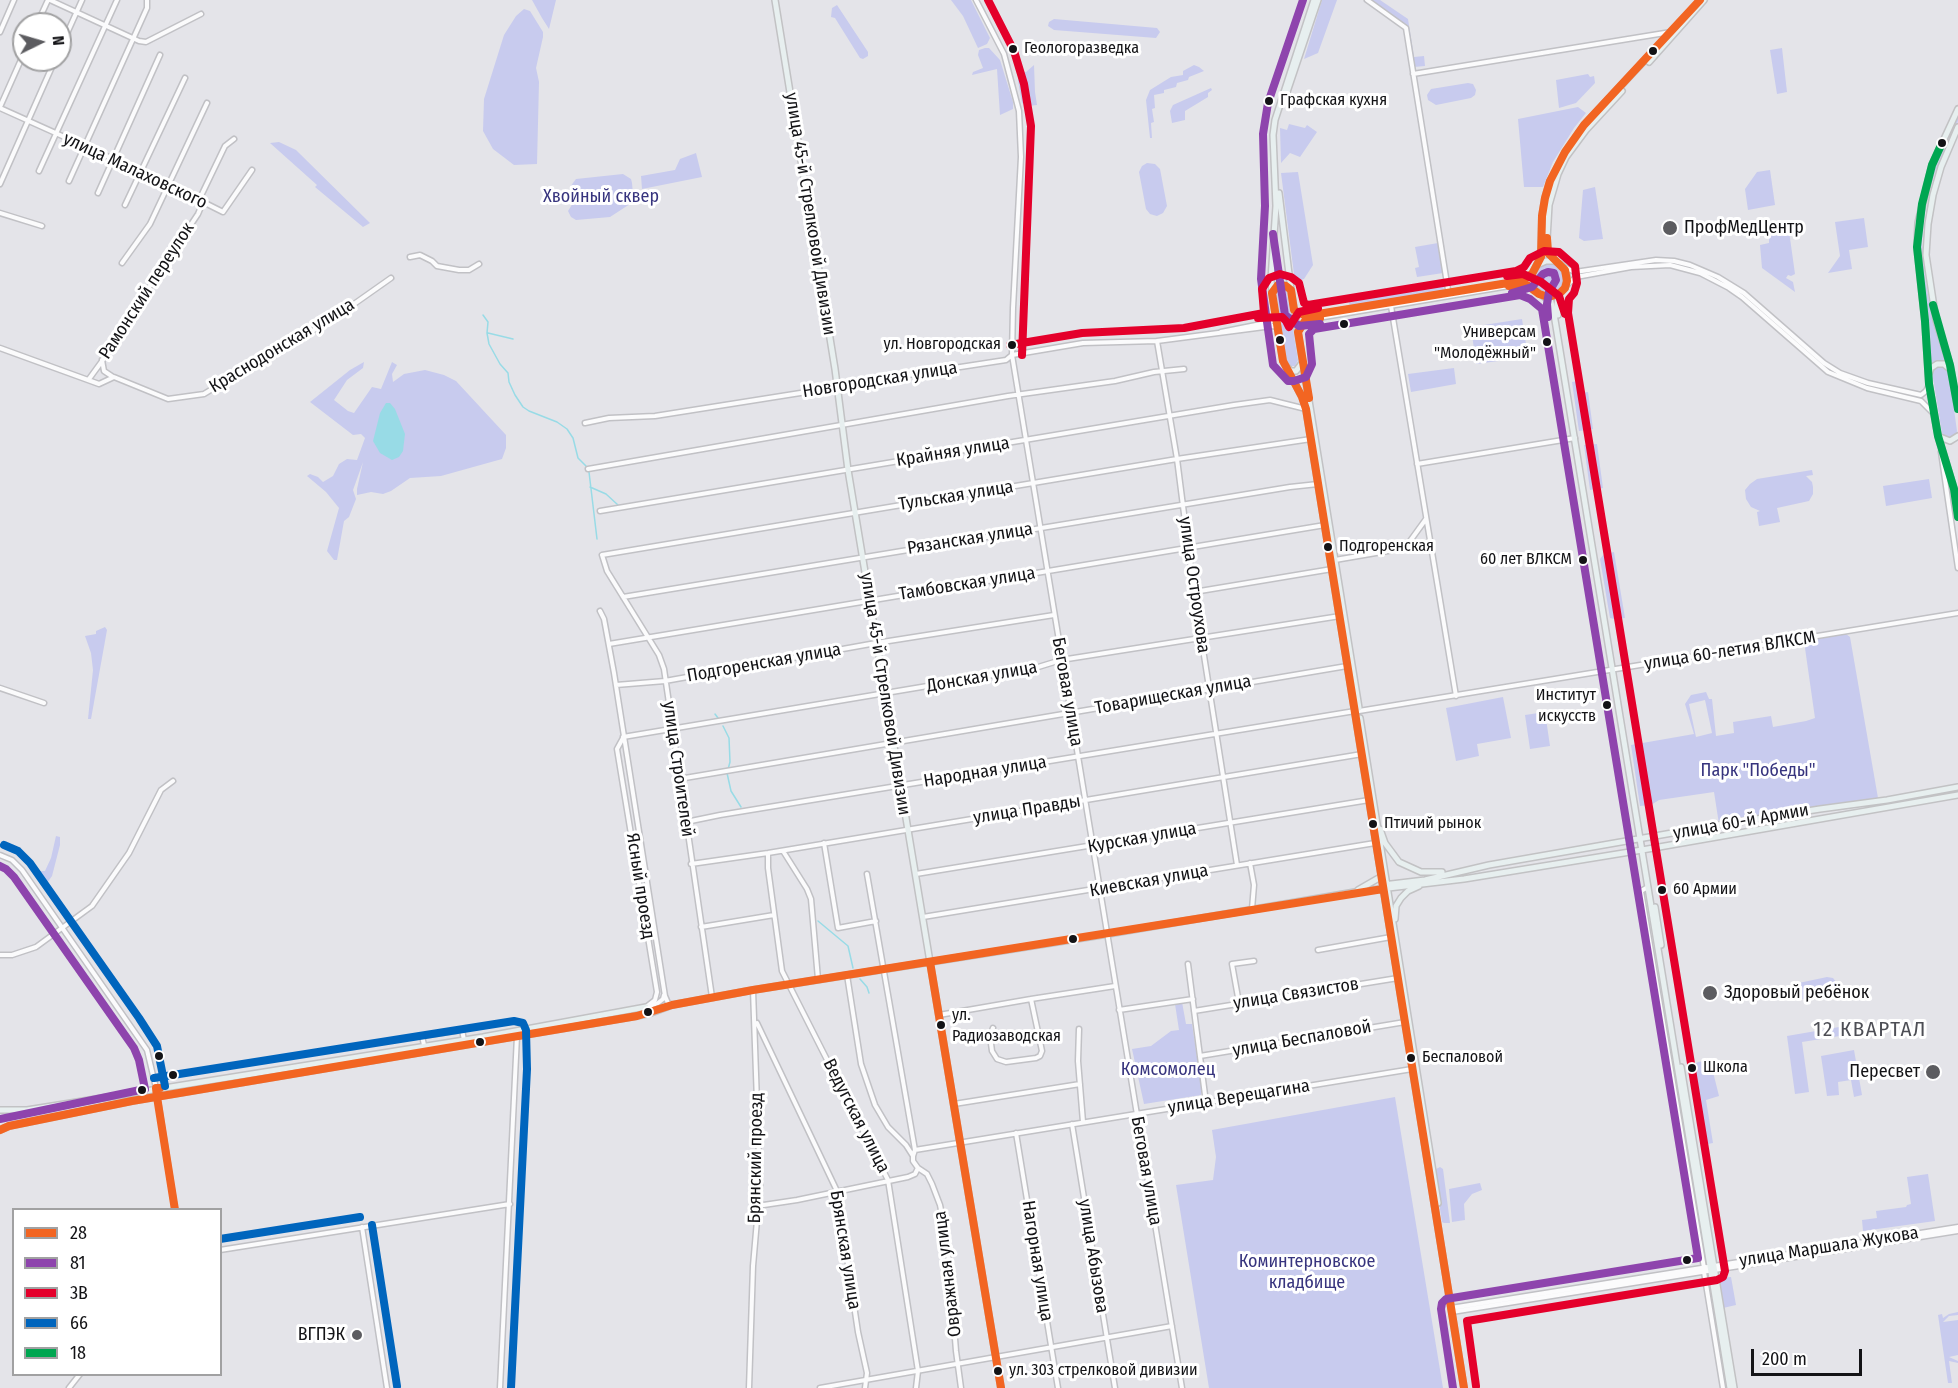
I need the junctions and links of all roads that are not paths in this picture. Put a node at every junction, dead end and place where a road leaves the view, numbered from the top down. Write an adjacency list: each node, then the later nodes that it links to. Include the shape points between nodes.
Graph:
1 (14, 0): 16 (street)
2 (49, 0): 12 (street)
3 (82, 0): 12 (street)
4 (117, 0): 15 (street)
5 (147, 0): 18 (street)
6 (775, 0): 82 (main road, улица 45-й Стрелковой Дивизии)
7 (975, 0): 71 (street, Беговая улица, via 1004,54 1021,127)
8 (1316, 0): 24 (main road)
9 (1367, 0): 22 (street, via 1406,28)
10 (1700, 0): 17 (main road)
11 (1704, 0): 28 (main road)
12 (76, 12): 14 (street); 15 (street)
13 (201, 14): 18 (street, via 146,42)
14 (72, 21)
15 (106, 24): 18 (street); 31 (street)
16 (0, 32)
17 (1672, 32): 22 (street); 28 (main road)
18 (133, 38): 33 (street)
19 (160, 55): 34 (street)
20 (16, 72): 26 (street)
21 (50, 72): 29 (street)
22 (1413, 74): 60 (street)
23 (185, 78): 37 (street)
24 (1285, 91): 46 (main road, via 1277,136); 47 (main road, via 1273,135)
25 (207, 103): 40 (street)
26 (0, 108): 29 (street, улица Малаховского)
27 (1958, 109): 78 (main road, via 1932,165 1918,223)
28 (1600, 111): 49 (main road, via 1566,157 1554,186 1546,239); 52 (main road, via 1575,136 1551,181 1542,216 1541,257)
29 (28, 120): 31 (street, улица Малаховского); 39 (street)
30 (1958, 127): 76 (main road, via 1933,195 1926,255 1936,320)
31 (56, 134): 33 (street, улица Малаховского); 36 (street)
32 (234, 139): 42 (street, Рамонский переулок, via 225,146)
33 (84, 146): 34 (street, улица Малаховского); 38 (street)
34 (112, 159): 37 (street, улица Малаховского); 41 (street)
35 (252, 170): 42 (street, улица Малаховского, via 223,213)
36 (39, 171)
37 (140, 171): 40 (street, улица Малаховского); 43 (street)
38 (69, 181)
39 (0, 184)
40 (169, 185): 42 (street, улица Малаховского); 50 (street, via 150,224)
41 (98, 193)
42 (201, 200): 72 (street, Рамонский переулок, via 198,214)
43 (125, 206)
44 (0, 213): 45 (street)
45 (42, 226)
46 (1282, 228): 47 (main road); 57 (main road)
47 (1274, 229): 59 (main road)
48 (410, 257): 51 (street, via 420,255 437,267 459,270)
49 (1554, 261): 52 (main road); 53 (main road)
50 (122, 263)
51 (479, 264)
52 (1536, 266): 54 (main road)
53 (1562, 266): 56 (main road, via 1567,276); 81 (street, via 1575,272 1656,260 1690,264 1737,288 1840,373 1921,395)
54 (1532, 273): 58 (main road); 60 (street, via 1520,281)
55 (391, 278): 79 (street, Краснодонская улица, via 341,313 204,394 168,399)
56 (1565, 288): 61 (main road); 87 (street, via 1576,277 1631,267 1670,265 1700,273 1742,297 1828,372 1867,388 1921,401)
57 (1291, 290): 59 (main road, via 1281,284); 64 (main road)
58 (1534, 290): 60 (street, via 1521,284); 62 (main road)
59 (1272, 293): 65 (main road)
60 (1448, 294): 63 (street); 64 (street, via 1306,316)
61 (1559, 294): 62 (main road); 110 (main road, via 1557,313)
62 (1543, 296): 92 (main road, via 1552,305)
63 (1391, 306): 67 (street, via 1311,319); 97 (street)
64 (1294, 310): 67 (main road)
65 (1276, 318): 66 (main road); 68 (street, Новгородская улица)
66 (1278, 327): 68 (street, Новгородская улица); 74 (main road)
67 (1298, 332): 73 (main road)
68 (1209, 335): 69 (street, Новгородская улица)
69 (1157, 341): 71 (street, Новгородская улица, via 1083,343); 77 (street, улица Остроухова)
70 (0, 348): 80 (street, Краснодонская улица)
71 (1012, 355): 82 (street, Новгородская улица, via 1006,360); 83 (street, Беговая улица)
72 (102, 360): 79 (street, via 104,370); 80 (street, Рамонский переулок)
73 (1302, 362): 74 (main road, via 1296,371); 113 (main road)
74 (1286, 366): 84 (main road)
75 (1184, 369): 77 (street, Новгородская улица)
76 (1952, 371): 78 (main road, via 1937,364); 85 (main road)
77 (1162, 372): 83 (street, Новгородская улица); 86 (street, улица Остроухова)
78 (1928, 375): 81 (main road)
79 (114, 377): 80 (street, Краснодонская улица, via 99,384)
80 (89, 379)
81 (1929, 384): 87 (main road)
82 (838, 387): 88 (street, Новгородская улица, via 832,391); 89 (main road, улица 45-й Стрелковой Дивизии)
83 (1018, 395): 89 (street, Новгородская улица); 94 (street, Беговая улица)
84 (1306, 409): 86 (street, Крайняя улица, via 1270,400); 93 (main road)
85 (1958, 409)
86 (1169, 416): 94 (street, Крайняя улица); 96 (street, улица Остроухова)
87 (1935, 418): 90 (main road)
88 (585, 423)
89 (842, 425): 98 (street, Новгородская улица); 99 (main road, улица 45-й Стрелковой Дивизии)
90 (1938, 436): 91 (main road, via 1946,441); 95 (main road)
91 (1958, 436)
92 (1575, 438): 97 (street); 110 (main road)
93 (1311, 439): 96 (street, Тульская улица); 101 (main road)
94 (1026, 440): 99 (street, Крайняя улица); 100 (street, Беговая улица)
95 (1941, 445): 105 (main road); 114 (street)
96 (1177, 459): 100 (street, Тульская улица); 102 (street, улица Остроухова)
97 (1417, 464): 106 (street)
98 (588, 469)
99 (848, 470): 103 (street, Крайняя улица); 104 (main road, улица 45-й Стрелковой Дивизии)
100 (1033, 484): 104 (street, Тульская улица); 108 (street, Беговая улица)
101 (1319, 484): 102 (street, Рязанская улица); 107 (main road)
102 (1183, 504): 108 (street, Рязанская улица); 109 (street, улица Остроухова)
103 (600, 511)
104 (855, 513): 111 (street, Тульская улица); 112 (main road, улица 45-й Стрелковой Дивизии)
105 (1958, 517)
106 (1426, 519): 113 (street, via 1405,548); 136 (street)
107 (1325, 525): 109 (street, Тамбовская улица); 115 (main road)
108 (1040, 527): 112 (street, Рязанская улица); 116 (street, Беговая улица)
109 (1188, 549): 116 (street, Тамбовская улица); 117 (street, улица Остроухова)
110 (1595, 553): 130 (main road)
111 (602, 555): 118 (street, улица Строителей)
112 (862, 556): 118 (street, Рязанская улица); 119 (main road, улица 45-й Стрелковой Дивизии)
113 (1335, 560): 123 (main road)
114 (1958, 568)
115 (1332, 569): 117 (street); 123 (main road)
116 (1047, 571): 119 (street, Тамбовская улица); 122 (street, Беговая улица)
117 (1194, 592): 125 (street, улица Остроухова)
118 (623, 597): 124 (street, улица Строителей)
119 (869, 600): 124 (street, Тамбовская улица); 126 (main road, улица 45-й Стрелковой Дивизии)
120 (600, 611): 127 (street, Ясный проезд)
121 (1958, 613): 130 (street, улица 60-летия ВЛКСМ)
122 (1054, 615): 126 (street, Подгоренская улица); 128 (street, Беговая улица)
123 (1342, 616): 125 (street, Донская улица); 129 (main road); 138 (main road)
124 (648, 637): 127 (street, Тамбовская улица); 131 (street, улица Строителей, via 659,655)
125 (1201, 638): 128 (street, Донская улица); 134 (street, улица Остроухова)
126 (876, 643): 131 (street, Подгоренская улица); 135 (main road, улица 45-й Стрелковой Дивизии)
127 (609, 644): 132 (street, Ясный проезд)
128 (1061, 660): 135 (street, Донская улица); 139 (street, Беговая улица)
129 (1347, 666): 134 (street, Товарищеская улица); 138 (main road)
130 (1614, 670): 136 (street, улица 60-летия ВЛКСМ); 160 (main road)
131 (665, 681): 132 (street, Подгоренская улица); 140 (street, улица Строителей)
132 (616, 685): 142 (street, Ясный проезд)
133 (0, 688): 137 (street)
134 (1209, 689): 139 (street, Товарищеская улица); 141 (street, улица Остроухова)
135 (885, 694): 140 (street, Донская улица); 143 (main road, улица 45-й Стрелковой Дивизии)
136 (1456, 696): 138 (street, улица 60-летия ВЛКСМ)
137 (44, 703)
138 (1357, 711): 141 (street, Народная улица); 144 (main road); 156 (main road)
139 (1071, 713): 143 (street, Товарищеская улица); 145 (street, Беговая улица)
140 (671, 729): 142 (street, Донская улица); 149 (street, улица Строителей)
141 (1216, 733): 145 (street, Народная улица); 147 (street, улица Остроухова)
142 (623, 737): 146 (street, Ясный проезд, via 616,749); 148 (street, Ясный проезд)
143 (893, 742): 149 (street, Товарищеская улица); 151 (main road, улица 45-й Стрелковой Дивизии)
144 (1362, 754): 147 (street, улица Правды); 155 (main road)
145 (1078, 757): 151 (street, Народная улица); 154 (street, Беговая улица)
146 (621, 768): 148 (street); 209 (street, Ясный проезд, via 657,992 655,1000)
147 (1223, 777): 154 (street, улица Правды); 158 (street, улица Остроухова)
148 (630, 779): 203 (street, Ясный проезд)
149 (679, 779): 157 (street, улица Строителей)
150 (173, 781): 187 (street, via 161,790 129,853 92,906)
151 (900, 786): 157 (street, Народная улица); 159 (main road, улица 45-й Стрелковой Дивизии)
152 (1958, 786): 160 (main road, улица 60-й Армии)
153 (1958, 796): 164 (main road, улица 60-й Армии)
154 (1085, 800): 159 (street, улица Правды); 163 (street, Беговая улица)
155 (1369, 800): 158 (street, Курская улица); 162 (main road)
156 (1376, 813): 172 (main road, via 1385,843 1400,862 1421,872); 176 (main road)
157 (686, 822): 169 (street, улица Строителей)
158 (1230, 823): 163 (street, Курская улица); 171 (street, улица Остроухова)
159 (907, 829): 161 (street, улица Правды); 175 (main road, улица 45-й Стрелковой Дивизии)
160 (1642, 840): 164 (main road); 170 (main road, улица 60-й Армии)
161 (824, 843): 165 (street, улица Правды); 185 (street, via 838,928)
162 (1375, 843): 168 (street, Киевская улица); 176 (main road)
163 (1093, 846): 175 (street, Курская улица); 180 (street, Беговая улица)
164 (1644, 850): 173 (main road, улица 60-й Армии); 179 (main road); 247 (main road)
165 (783, 851): 166 (street, улица Правды); 199 (street, via 812,899)
166 (768, 854): 169 (street, улица Правды); 183 (street, Ведугская улица)
167 (0, 855): 187 (street, via 22,870)
168 (1250, 863): 171 (street, Киевская улица); 182 (street, via 1254,885)
169 (691, 864): 186 (street, улица Строителей)
170 (1498, 864): 172 (main road, улица 60-й Армии); 173 (main road)
171 (1237, 865): 180 (street, Киевская улица)
172 (1462, 871): 178 (main road, улица 60-й Армии)
173 (1500, 872): 177 (main road, улица 60-й Армии)
174 (867, 874): 185 (street)
175 (915, 874): 184 (main road, улица 45-й Стрелковой Дивизии)
176 (1383, 875): 178 (main road); 181 (main road)
177 (1425, 883): 178 (main road, улица 60-й Армии); 188 (main road, via 1401,898 1396,906)
178 (1385, 887): 181 (main road); 188 (main road); 190 (main road)
179 (1648, 887): 247 (main road); 247 (street, via 1641,891 1697,1224)
180 (1100, 889): 184 (street, Киевская улица); 189 (street, Беговая улица)
181 (1355, 892): 182 (main road)
182 (1252, 909): 189 (main road)
183 (774, 915): 186 (street); 200 (street, Ведугская улица, via 780,965)
184 (922, 917): 194 (main road, улица 45-й Стрелковой Дивизии)
185 (876, 921): 196 (street)
186 (701, 927): 204 (street, улица Строителей)
187 (63, 928): 192 (street, via 27,951); 223 (street, via 143,1043)
188 (1394, 930): 221 (main road)
189 (1108, 934): 194 (main road); 201 (street, Беговая улица)
190 (1391, 937): 191 (street); 198 (main road)
191 (1318, 950)
192 (0, 955)
193 (1254, 961): 207 (street, via 1232,964)
194 (930, 962): 196 (main road); 212 (main road, улица 45-й Стрелковой Дивизии)
195 (1188, 964): 206 (street)
196 (883, 969): 197 (main road); 236 (street)
197 (847, 975): 199 (main road); 237 (street, Овражная улица, via 861,1064 871,1095 888,1127)
198 (1398, 978): 207 (street, улица Связистов); 214 (main road)
199 (818, 980): 200 (main road)
200 (789, 984): 202 (main road); 239 (street, Ведугская улица)
201 (1115, 986): 205 (street); 210 (street, Беговая улица)
202 (753, 990): 204 (main road); 213 (street, Брянский проезд)
203 (664, 993): 208 (street, Ясный проезд); 209 (street, via 658,1004)
204 (712, 997): 208 (main road)
205 (1031, 999): 212 (street); 215 (street, via 1040,1056 1006,1062 997,1059 990,1036)
206 (1192, 999): 210 (street); 211 (street)
207 (1239, 1003): 211 (street, улица Связистов)
208 (672, 1005): 217 (main road, via 651,1013)
209 (646, 1007): 217 (main road)
210 (1119, 1010): 230 (street, Беговая улица)
211 (1194, 1011): 220 (street)
212 (938, 1016): 227 (main road, улица 45-й Стрелковой Дивизии)
213 (756, 1020): 240 (street, Брянская улица); 242 (street, Брянский проезд, via 760,1186)
214 (1405, 1022): 220 (street, улица Беспаловой); 221 (main road)
215 (993, 1028)
216 (1079, 1029): 222 (street)
217 (517, 1033): 218 (main road); 225 (main road); 241 (street)
218 (464, 1040): 219 (main road); 219 (street, via 462,1030 422,1036)
219 (424, 1045): 223 (main road)
220 (1200, 1056): 226 (street)
221 (1414, 1069): 226 (street, улица Верещагина); 248 (main road)
222 (1080, 1084): 227 (street); 231 (street)
223 (156, 1089): 224 (main road); 225 (street)
224 (102, 1097): 228 (main road); 229 (main road, via 27,1110)
225 (157, 1097): 228 (main road); 243 (street)
226 (1204, 1102): 230 (street, улица Верещагина)
227 (953, 1105): 235 (main road, улица 45-й Стрелковой Дивизии)
228 (103, 1107): 233 (main road)
229 (0, 1110)
230 (1136, 1113): 231 (street, улица Верещагина); 249 (street, Беговая улица)
231 (1083, 1122): 232 (street, улица Верещагина)
232 (1072, 1124): 234 (street, улица Верещагина); 250 (street, улица Абызова)
233 (0, 1130)
234 (1016, 1134): 235 (street, улица Верещагина); 251 (street, Нагорная улица)
235 (959, 1143): 236 (street, улица Верещагина); 252 (main road, улица 45-й Стрелковой Дивизии)
236 (915, 1150): 237 (street)
237 (913, 1156): 238 (street, Овражная улица)
238 (918, 1168): 239 (street, via 908,1177); 253 (street, Овражная улица, via 927,1174 940,1205 947,1239)
239 (888, 1180): 240 (street); 254 (street, Ведугская улица)
240 (837, 1191): 242 (street); 256 (street, Брянская улица)
241 (510, 1204): 244 (street); 259 (street)
242 (757, 1206): 260 (street, Брянский проезд)
243 (175, 1208)
244 (362, 1227): 246 (street); 258 (street)
245 (1958, 1229): 247 (street, улица Маршала Жукова)
246 (222, 1250)
247 (1710, 1269): 248 (street, улица Маршала Жукова); 270 (street); 271 (main road)
248 (1453, 1310): 269 (main road)
249 (1172, 1326): 250 (street); 268 (street, Беговая улица)
250 (1107, 1337): 251 (street); 267 (street, улица Абызова)
251 (1051, 1346): 252 (street); 266 (street, Нагорная улица)
252 (996, 1357): 253 (street); 265 (main road, улица 45-й Стрелковой Дивизии)
253 (957, 1365): 254 (street); 264 (street, Овражная улица)
254 (918, 1371): 256 (street); 263 (street, Ведугская улица)
255 (78, 1376): 257 (street)
256 (867, 1380): 261 (street); 262 (street, Брянская улица)
257 (69, 1388)
258 (387, 1388)
259 (500, 1388)
260 (749, 1388)
261 (820, 1388)
262 (865, 1388)
263 (916, 1388)
264 (961, 1388)
265 (1001, 1388)
266 (1058, 1388)
267 (1115, 1388)
268 (1182, 1388)
269 (1465, 1388)
270 (1723, 1388)
271 (1732, 1388)

